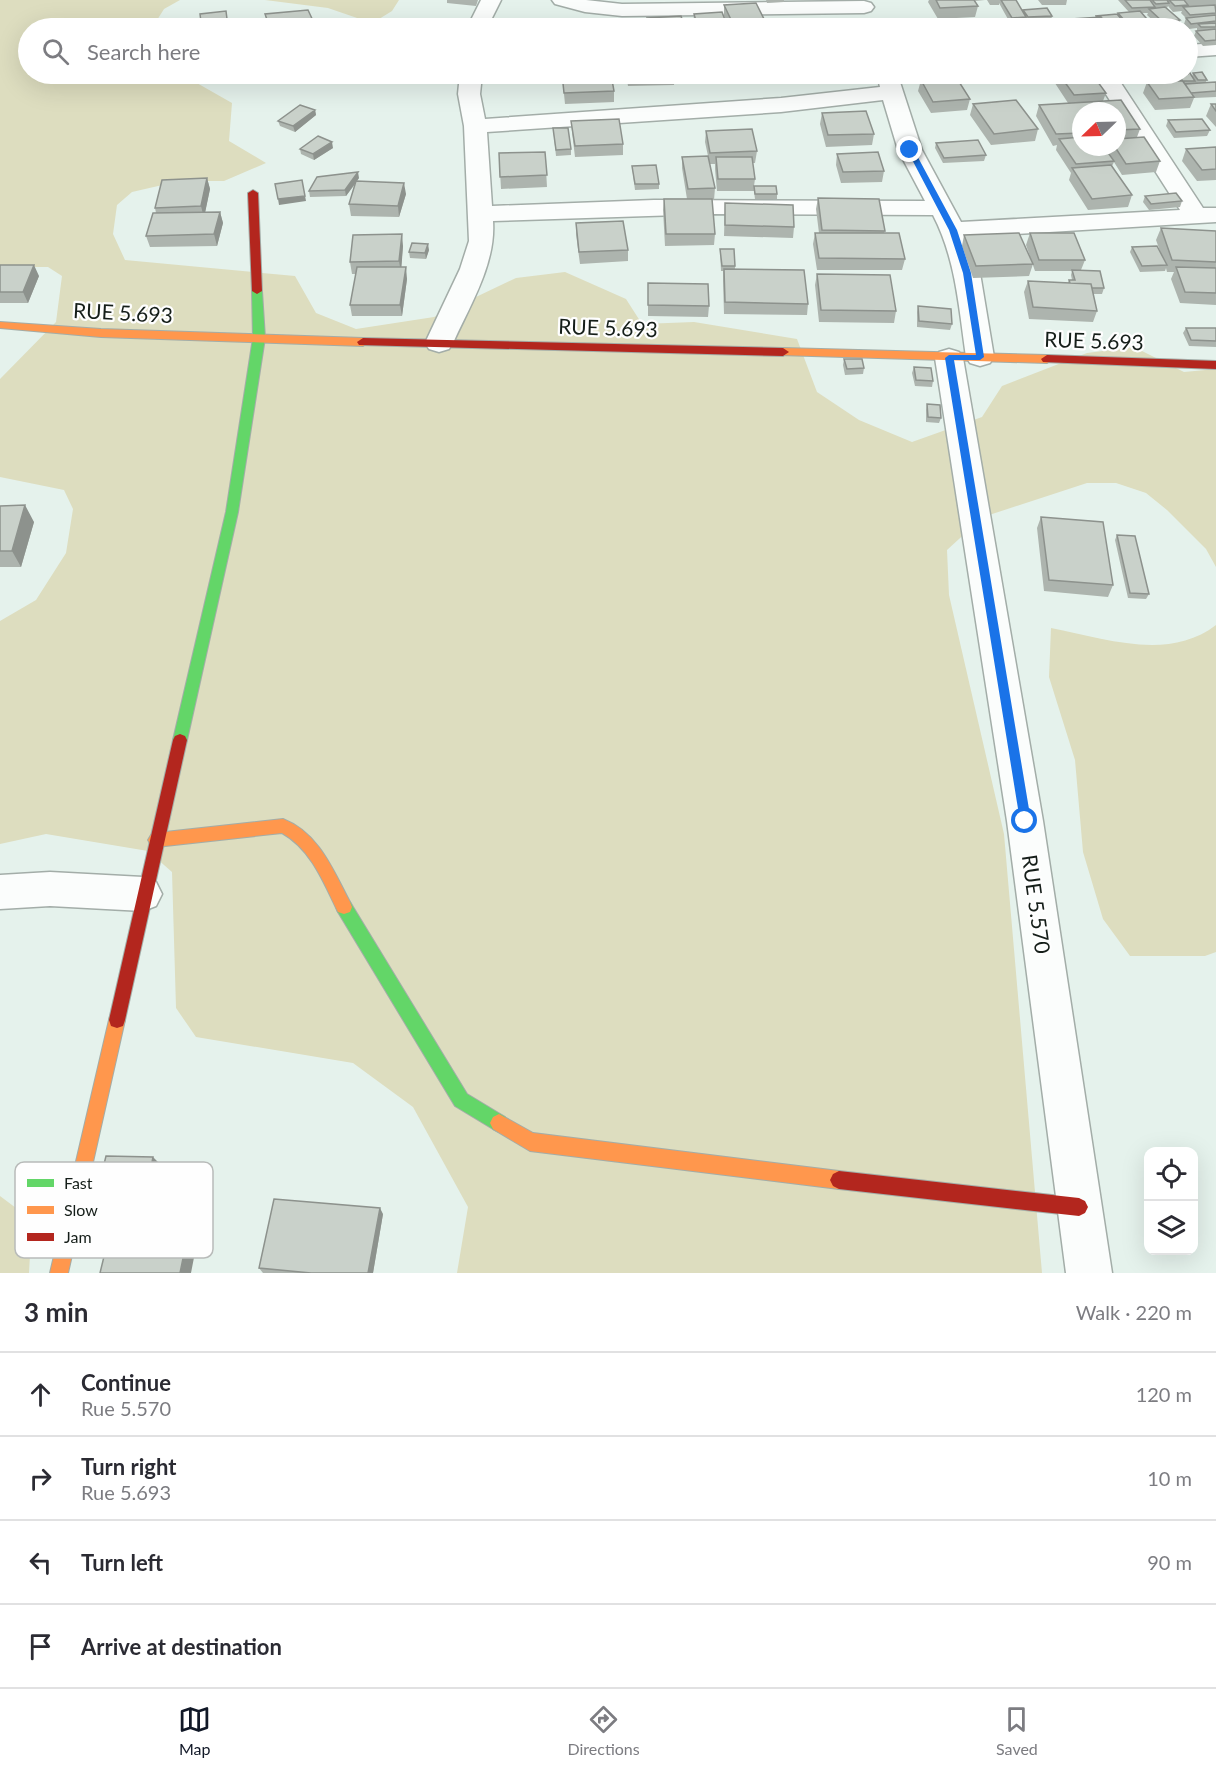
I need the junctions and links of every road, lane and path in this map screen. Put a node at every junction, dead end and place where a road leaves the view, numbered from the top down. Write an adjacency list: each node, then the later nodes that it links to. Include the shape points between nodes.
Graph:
1 (491, 0): 5 (street)
2 (562, 0): 3 (street, via 622,10)
3 (718, 4): 4 (street)
4 (863, 4)
5 (482, 18)
6 (1216, 49): 7 (street)
7 (1198, 50)
8 (470, 84): 12 (street)
9 (867, 84): 12 (street, via 781,105)
10 (894, 84): 14 (street, RUE 5.570, via 910,150)
11 (1111, 84): 16 (street)
12 (476, 126): 15 (street)
13 (253, 193): 19 (street)
14 (940, 208): 15 (street, via 647,206); 17 (street, RUE 5.570)
15 (482, 214): 20 (street, via 482,241 473,269)
16 (1206, 215): 17 (street)
17 (953, 230): 21 (street, RUE 5.570, via 967,273)
18 (0, 325): 19 (street, RUE 5.693)
19 (258, 338): 20 (street, RUE 5.693); 23 (street, via 232,512)
20 (439, 343): 21 (street, RUE 5.693)
21 (965, 357): 22 (street, RUE 5.693); 27 (street, RUE 5.570)
22 (1216, 365)
23 (156, 840): 25 (street); 27 (street, via 283,826 298,832 312,848 461,1100 530,1142)
24 (0, 892): 25 (street, via 50,889)
25 (143, 894): 26 (street)
26 (84, 1162)
27 (1079, 1207): 30 (street, RUE 5.570)
28 (62, 1258): 29 (street)
29 (59, 1273)
30 (1089, 1273)

